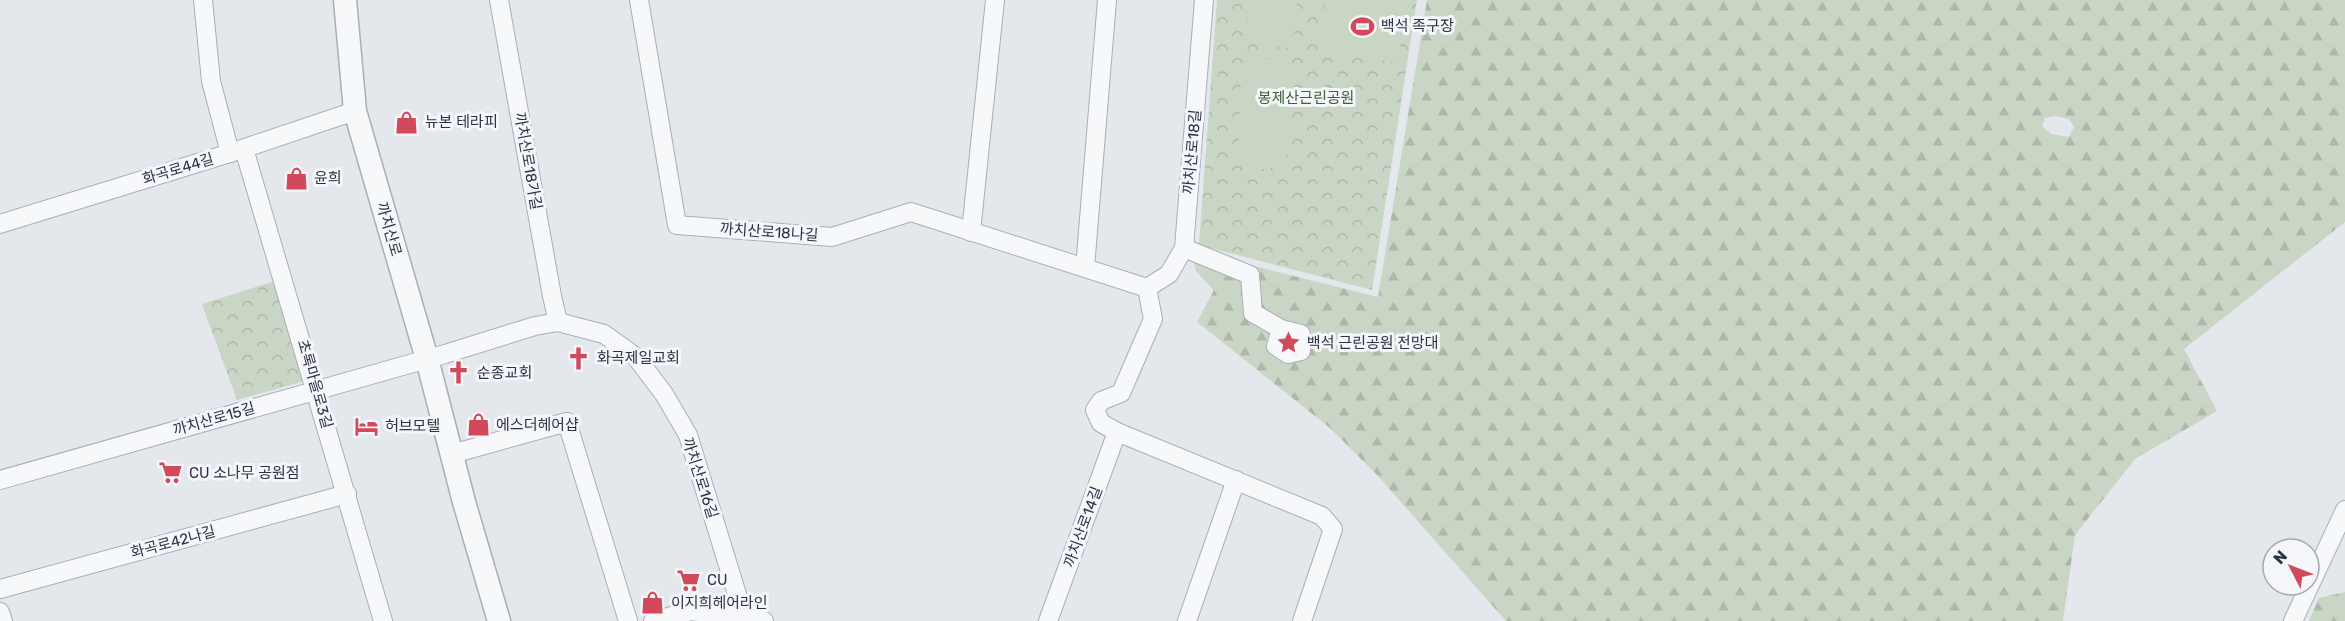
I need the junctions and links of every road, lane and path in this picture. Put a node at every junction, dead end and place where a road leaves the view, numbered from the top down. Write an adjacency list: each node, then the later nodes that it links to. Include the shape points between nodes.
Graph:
1 (203, 0): 9 (street, 초록마을로3길, via 211,81)
2 (345, 0): 8 (street, 까치산로)
3 (499, 0): 15 (street, 까치산로18가길)
4 (639, 0): 11 (street, 까치산로18나길, via 677,225 832,237 911,212)
5 (995, 0): 11 (street)
6 (1107, 0): 13 (street)
7 (1204, 0): 12 (street, 까치산로18길)
8 (355, 111): 9 (street, 화곡로44길); 17 (street, 까치산로)
9 (237, 151): 10 (street, 화곡로44길); 18 (street, 초록마을로3길)
10 (0, 224)
11 (971, 232): 13 (street, 까치산로18나길)
12 (1184, 248): 14 (street, 까치산로18길, via 1170,274); 16 (street, via 1250,274 1253,313)
13 (1085, 268): 14 (street, 까치산로18나길)
14 (1147, 288): 19 (street, via 1153,319 1120,393 1101,401 1095,410 1101,423)
15 (558, 322): 17 (street, 까치산로16길); 27 (street, 까치산로16길, via 604,334 636,357 664,394 687,435)
16 (1281, 329)
17 (427, 359): 18 (street, 까치산로15길); 20 (street, 까치산로)
18 (316, 390): 21 (street, 까치산로15길); 23 (street, 초록마을로3길)
19 (1117, 432): 22 (street); 34 (street, 까치산로14길)
20 (452, 454): 30 (street, 까치산로); 31 (street, via 567,422)
21 (0, 480)
22 (1236, 480): 35 (street); 36 (street, via 1322,516 1334,529)
23 (347, 494): 25 (street, 화곡로42나길); 29 (street, 초록마을로3길)
24 (2345, 510): 37 (street)
25 (0, 589)
26 (0, 612): 28 (street)
27 (744, 617): 32 (street, via 691,611); 33 (street)
28 (3, 621)
29 (383, 621)
30 (499, 621)
31 (628, 621)
32 (652, 621)
33 (764, 621)
34 (1048, 621)
35 (1187, 621)
36 (1302, 621)
37 (2293, 621)

